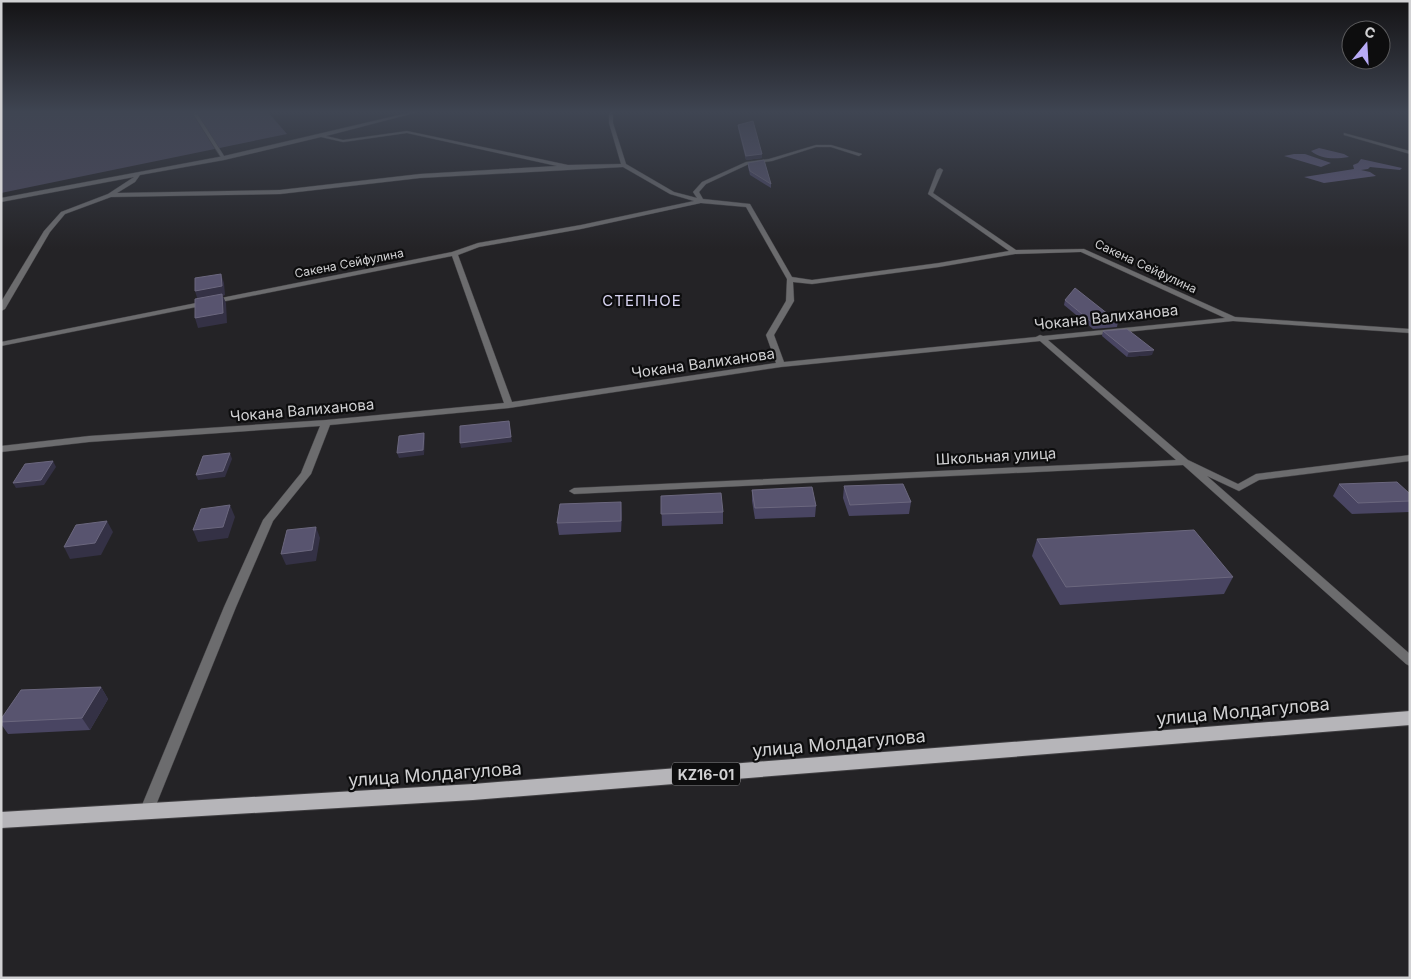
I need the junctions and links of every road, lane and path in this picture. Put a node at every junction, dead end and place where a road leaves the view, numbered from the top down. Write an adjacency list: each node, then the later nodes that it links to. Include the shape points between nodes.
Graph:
1 (224, 158): 8 (street)
2 (525, 158): 6 (street)
3 (622, 158): 5 (street)
4 (778, 158): 11 (street, via 748,163 704,183 696,192)
5 (624, 165): 6 (street); 11 (street, via 672,193)
6 (568, 167): 9 (street, via 420,176 280,192)
7 (940, 170): 12 (street, via 930,193)
8 (139, 174): 9 (street); 10 (street)
9 (110, 195): 15 (street, via 63,213 47,230)
10 (1, 200)
11 (701, 201): 13 (street, Сакена Сейфулина, via 581,228 478,245); 14 (street, Сакена Сейфулина, via 748,205)
12 (1015, 252): 14 (street, Сакена Сейфулина, via 812,282); 16 (street, Сакена Сейфулина, via 1082,250)
13 (454, 254): 19 (street, Сакена Сейфулина); 21 (street)
14 (790, 279): 20 (street, via 790,301 770,335)
15 (1, 309)
16 (1233, 319): 17 (street, Чокана Валиханова); 18 (street, Чокана Валиханова)
17 (1410, 331)
18 (1040, 337): 20 (street, Чокана Валиханова); 25 (street)
19 (1, 344)
20 (781, 366): 21 (street, Чокана Валиханова)
21 (509, 405): 22 (street, Чокана Валиханова)
22 (326, 423): 23 (street, Чокана Валиханова); 29 (street, via 306,474 268,520)
23 (1, 448)
24 (1410, 458): 25 (street, Школьная улица, via 1256,477 1238,488)
25 (1185, 462): 26 (street, Школьная улица); 27 (street)
26 (574, 491)
27 (1410, 661)
28 (1410, 718): 29 (main road, улица Молдагулова / KZ16-01, via 473,792)
29 (147, 810): 30 (main road, улица Молдагулова / KZ16-01)
30 (1, 820)

